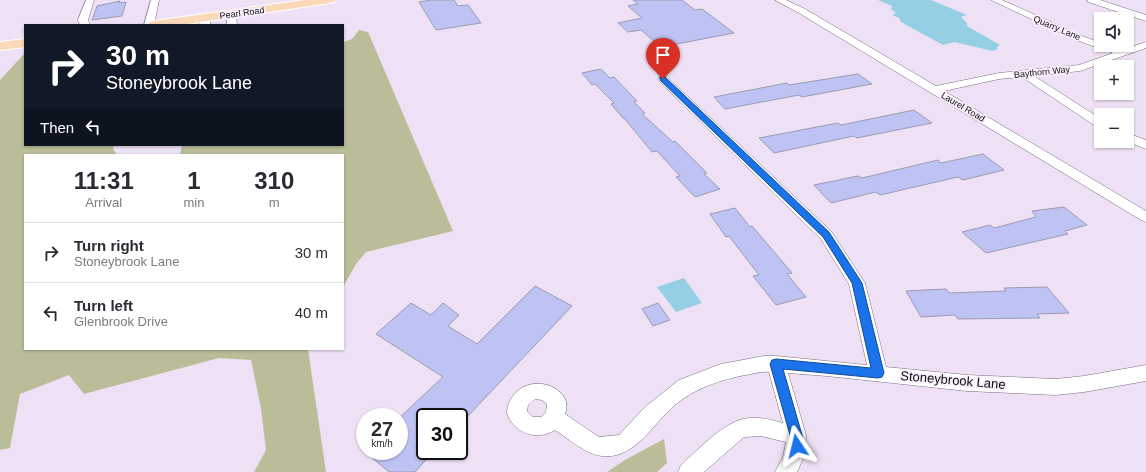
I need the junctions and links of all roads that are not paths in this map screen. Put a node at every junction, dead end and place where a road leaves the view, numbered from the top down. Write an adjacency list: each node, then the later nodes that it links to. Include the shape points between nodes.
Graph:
1 (90, 0): 11 (street, via 83,20)
2 (155, 0): 12 (street)
3 (330, 0): 8 (main road, Pearl Road)
4 (779, 0): 20 (street, Laurel Road, via 802,10)
5 (995, 0): 17 (street, Quarry Lane, via 1072,35)
6 (1091, 0): 7 (street)
7 (1146, 18)
8 (232, 20): 9 (main road, Pearl Road)
9 (206, 21): 10 (main road, Pearl Road)
10 (193, 22): 13 (main road, Pearl Road)
11 (85, 24)
12 (149, 24)
13 (167, 24)
14 (24, 43): 16 (main road)
15 (1146, 45): 17 (street, Baythorn Way)
16 (0, 46)
17 (1121, 53): 18 (street, Baythorn Way, via 1080,68)
18 (1023, 73): 20 (street, Baythorn Way, via 981,79); 21 (street)
19 (663, 79): 26 (street, via 826,234 857,283)
20 (935, 90): 24 (street, Laurel Road)
21 (1094, 119)
22 (1134, 140): 23 (street)
23 (1146, 145)
24 (1146, 217)
25 (776, 364): 26 (street, Stoneybrook Lane); 28 (street, Stoneybrook Lane, via 721,372 686,386 652,413 626,442 619,446 602,447 593,444); 29 (street)
26 (878, 373): 27 (street, Stoneybrook Lane, via 967,383 1056,387)
27 (1146, 373)
28 (554, 418)
29 (796, 435): 30 (street, via 761,427 738,430); 31 (street, via 795,457)
30 (688, 472)
31 (786, 472)

